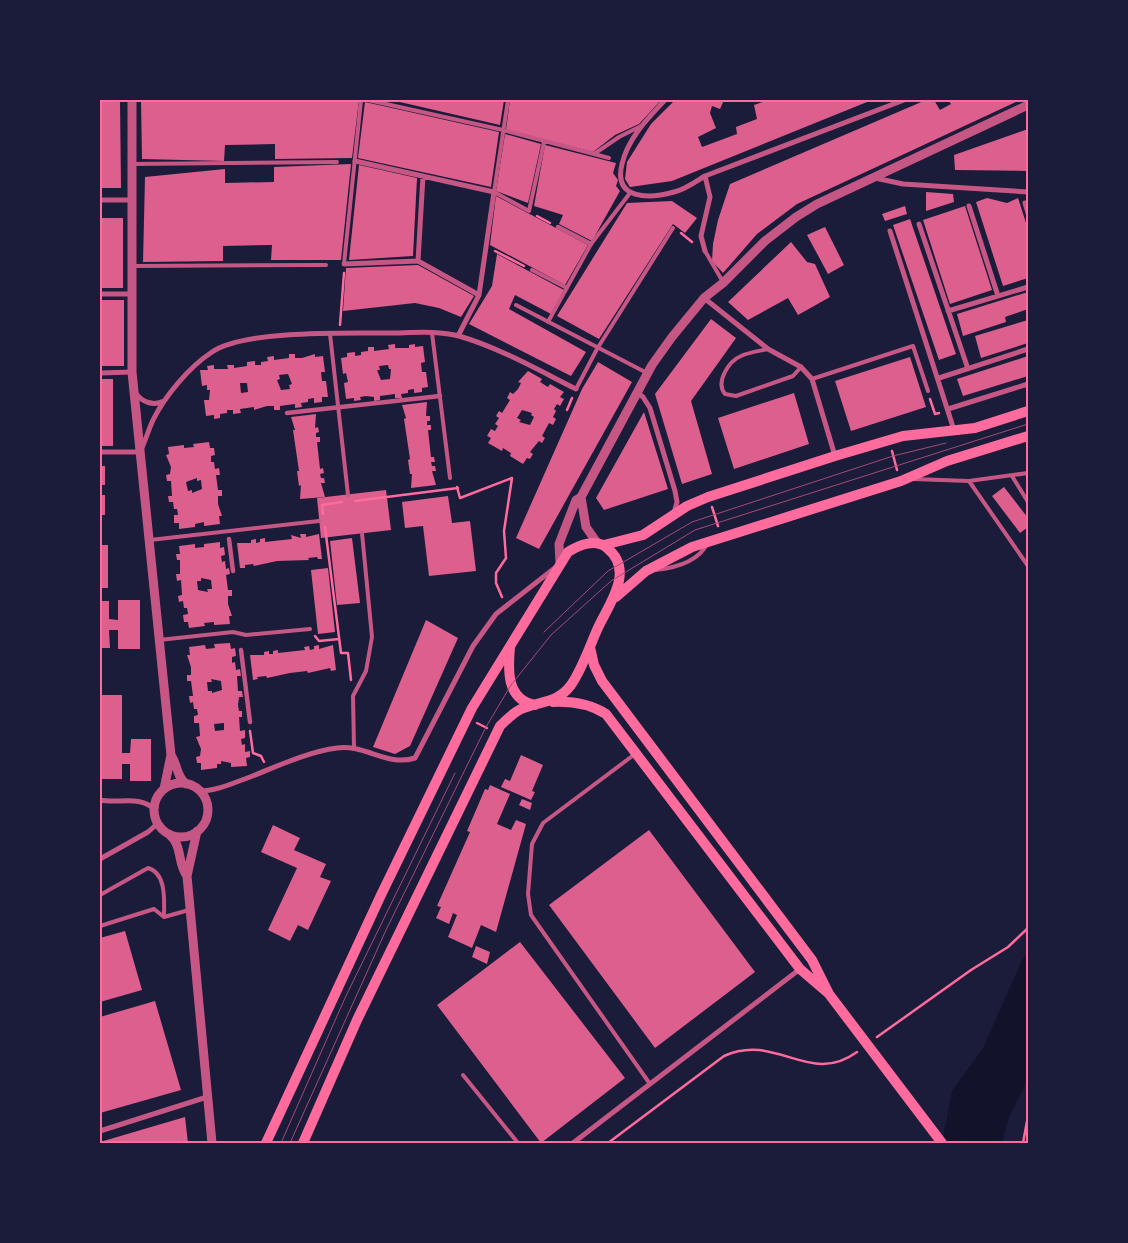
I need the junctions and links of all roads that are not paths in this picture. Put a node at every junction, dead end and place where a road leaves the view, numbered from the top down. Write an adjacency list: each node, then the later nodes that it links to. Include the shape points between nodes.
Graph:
1 (132, 100): 15 (street)
2 (361, 100): 13 (lane)
3 (368, 100): 9 (lane)
4 (508, 100): 9 (lane)
5 (665, 100): 8 (street)
6 (904, 100): 17 (street)
7 (1028, 105): 18 (street)
8 (641, 126): 11 (lane); 21 (street, via 622,164 621,182)
9 (503, 130): 10 (lane); 19 (lane)
10 (544, 142): 11 (lane); 19 (lane, via 529,211)
11 (594, 155): 12 (lane)
12 (609, 158)
13 (355, 161): 16 (street); 34 (lane)
14 (337, 162): 15 (lane)
15 (132, 164): 23 (street)
16 (422, 176): 19 (street); 33 (street)
17 (705, 176): 21 (street, via 675,192 640,196); 32 (street, via 710,196 701,236)
18 (872, 177): 20 (street, via 903,184); 38 (street, via 796,217 751,254)
19 (494, 192): 43 (street)
20 (1028, 192)
21 (630, 193): 31 (lane)
22 (100, 200): 23 (street)
23 (132, 200): 36 (street)
24 (1025, 203): 26 (street)
25 (969, 206): 44 (street)
26 (1028, 213)
27 (919, 224): 47 (street)
28 (558, 227): 31 (street)
29 (674, 228): 52 (lane)
30 (890, 231): 60 (street)
31 (592, 244): 40 (lane)
32 (705, 251): 38 (lane)
33 (418, 261): 34 (street); 43 (street)
34 (344, 264)
35 (326, 265): 36 (lane)
36 (131, 266): 42 (street)
37 (532, 270): 40 (lane)
38 (723, 283): 45 (street)
39 (1028, 287): 44 (street)
40 (566, 288): 48 (lane)
41 (100, 294): 42 (street)
42 (131, 294): 58 (street)
43 (480, 295): 51 (street)
44 (998, 296): 47 (street)
45 (704, 298): 53 (street); 59 (street, via 672,337)
46 (516, 305): 48 (lane)
47 (948, 311): 56 (street)
48 (548, 322): 52 (lane)
49 (432, 333): 50 (street); 51 (street); 67 (lane)
50 (330, 334): 68 (street, via 284,335 238,342 213,351 192,368); 69 (lane)
51 (458, 336): 63 (street)
52 (597, 349): 59 (lane); 63 (lane)
53 (768, 349): 55 (street); 55 (lane, via 739,356 721,377 725,394 736,396 793,376)
54 (1028, 349): 56 (street)
55 (801, 367): 61 (street)
56 (968, 369): 60 (street)
57 (100, 372): 58 (street)
58 (132, 372): 64 (street)
59 (648, 374): 66 (street)
60 (939, 378): 70 (street)
61 (812, 379): 65 (lane, via 913,346); 77 (street)
62 (1028, 384): 70 (street)
63 (576, 389)
64 (134, 390): 68 (street, via 148,403); 76 (street)
65 (928, 391)
66 (638, 393): 84 (street); 86 (street, via 650,408 676,491 677,502)
67 (440, 396): 69 (street); 80 (lane)
68 (167, 400): 76 (street, via 153,420)
69 (338, 407): 72 (street); 83 (lane)
70 (948, 409): 73 (street)
71 (1028, 411): 73 (main road, via 975,428)
72 (287, 413)
73 (954, 431): 77 (main road, via 903,436)
74 (1028, 436): 81 (main road, via 947,461)
75 (100, 452): 76 (street)
76 (140, 452): 90 (street)
77 (835, 456): 86 (main road, via 708,497)
78 (1028, 473): 79 (lane)
79 (1012, 476): 82 (lane); 85 (lane)
80 (450, 478)
81 (903, 480): 82 (lane); 95 (main road, via 677,553 646,571)
82 (969, 481): 93 (lane)
83 (348, 495)
84 (581, 497): 91 (street, via 586,527); 92 (street, via 576,500 559,544)
85 (1028, 502)
86 (672, 517): 91 (main road, via 642,535)
87 (320, 521): 90 (lane)
88 (362, 533): 103 (lane, via 372,637 366,671 354,696)
89 (229, 539): 94 (street)
90 (148, 540): 97 (street)
91 (601, 544): 92 (main road, via 574,548); 95 (main road, via 611,551 618,564 618,587)
92 (559, 564): 98 (main road); 103 (street, via 496,614 472,646 415,758 394,760)
93 (1028, 566)
94 (233, 571)
95 (614, 599): 99 (main road)
96 (310, 629): 97 (lane, via 246,635 233,632)
97 (159, 640): 105 (street)
98 (510, 644): 101 (main road, via 508,670 511,685 525,701); 127 (main road, via 472,708)
99 (590, 647): 101 (main road, via 571,685 562,695); 121 (main road, via 602,681 812,960)
100 (241, 650): 102 (street)
101 (540, 704): 104 (main road, via 579,703 598,708); 128 (main road, via 518,710 500,726 491,741 357,1020)
102 (250, 722)
103 (354, 748): 108 (street, via 324,750 215,790)
104 (636, 752): 120 (main road); 123 (lane, via 543,822 532,844 528,894 531,915)
105 (171, 755): 106 (street, via 178,776); 107 (street)
106 (186, 784): 107 (street); 108 (street)
107 (164, 789): 110 (street)
108 (199, 791): 112 (street, via 207,804 207,812)
109 (100, 800): 110 (street, via 143,801)
110 (154, 809): 111 (street)
111 (158, 824): 113 (street); 114 (street)
112 (197, 831): 113 (street, via 183,837); 115 (street)
113 (168, 834): 115 (street, via 177,844 182,870)
114 (100, 859)
115 (187, 876): 117 (street)
116 (100, 895): 118 (lane, via 148,868 157,873 164,892)
117 (189, 910): 118 (lane); 124 (street)
118 (164, 917): 119 (lane, via 154,909)
119 (100, 926)
120 (800, 969): 121 (main road); 123 (street)
121 (829, 994): 131 (main road)
122 (463, 1075): 129 (lane)
123 (650, 1084): 130 (street)
124 (208, 1097): 125 (street); 126 (street)
125 (100, 1131)
126 (212, 1143)
127 (266, 1143)
128 (303, 1143)
129 (518, 1143)
130 (573, 1143)
131 (942, 1143)

